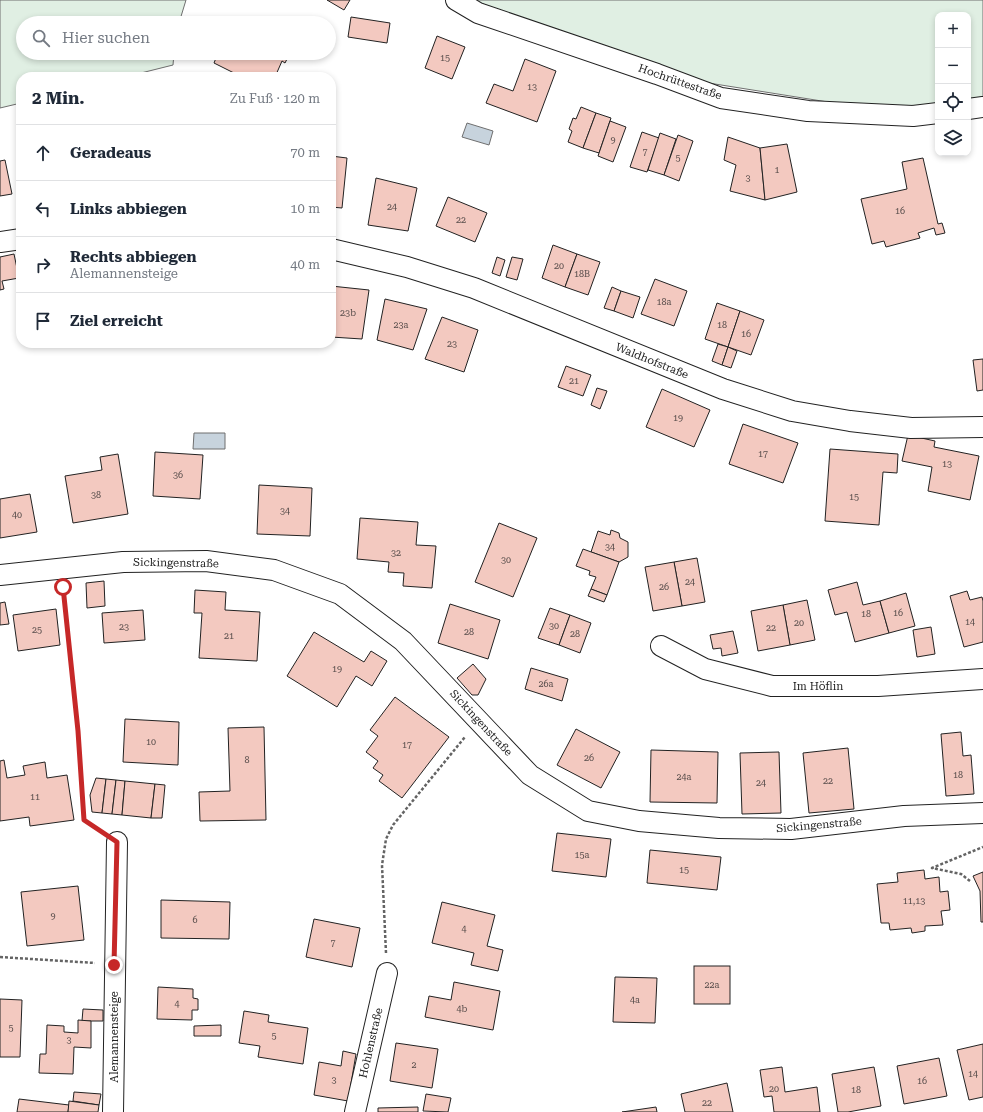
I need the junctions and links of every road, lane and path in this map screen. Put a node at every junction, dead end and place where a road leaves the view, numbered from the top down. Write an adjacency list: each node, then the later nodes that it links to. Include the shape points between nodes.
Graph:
1 (456, 0): 4 (street, Hochrüttestraße, via 478,13 721,98 808,111 913,116)
2 (983, 107): 3 (street)
3 (971, 109)
4 (935, 113)
5 (16, 240): 6 (street)
6 (0, 242)
7 (336, 250): 8 (street, Waldhofstraße, via 407,266 474,288 723,389 792,411 911,428)
8 (983, 427)
9 (0, 575): 14 (street, Sickingenstraße, via 123,562 206,561 274,570 340,594 403,641 530,775 588,811 639,821 712,828 791,829 904,816)
10 (63, 587): 15 (path, via 78,731 84,820)
11 (661, 646): 12 (street, Im Höflin, via 705,669 772,686 878,686)
12 (983, 679)
13 (455, 749): 20 (path, via 393,825 386,839 382,865)
14 (983, 813)
15 (117, 842): 19 (street, Alemannensteige)
16 (983, 847): 17 (path, via 932,868 961,874)
17 (970, 881)
18 (0, 957): 19 (path)
19 (114, 965): 21 (street, Alemannensteige)
20 (387, 973): 22 (street, Hohlenstraße)
21 (113, 1112)
22 (355, 1112)

